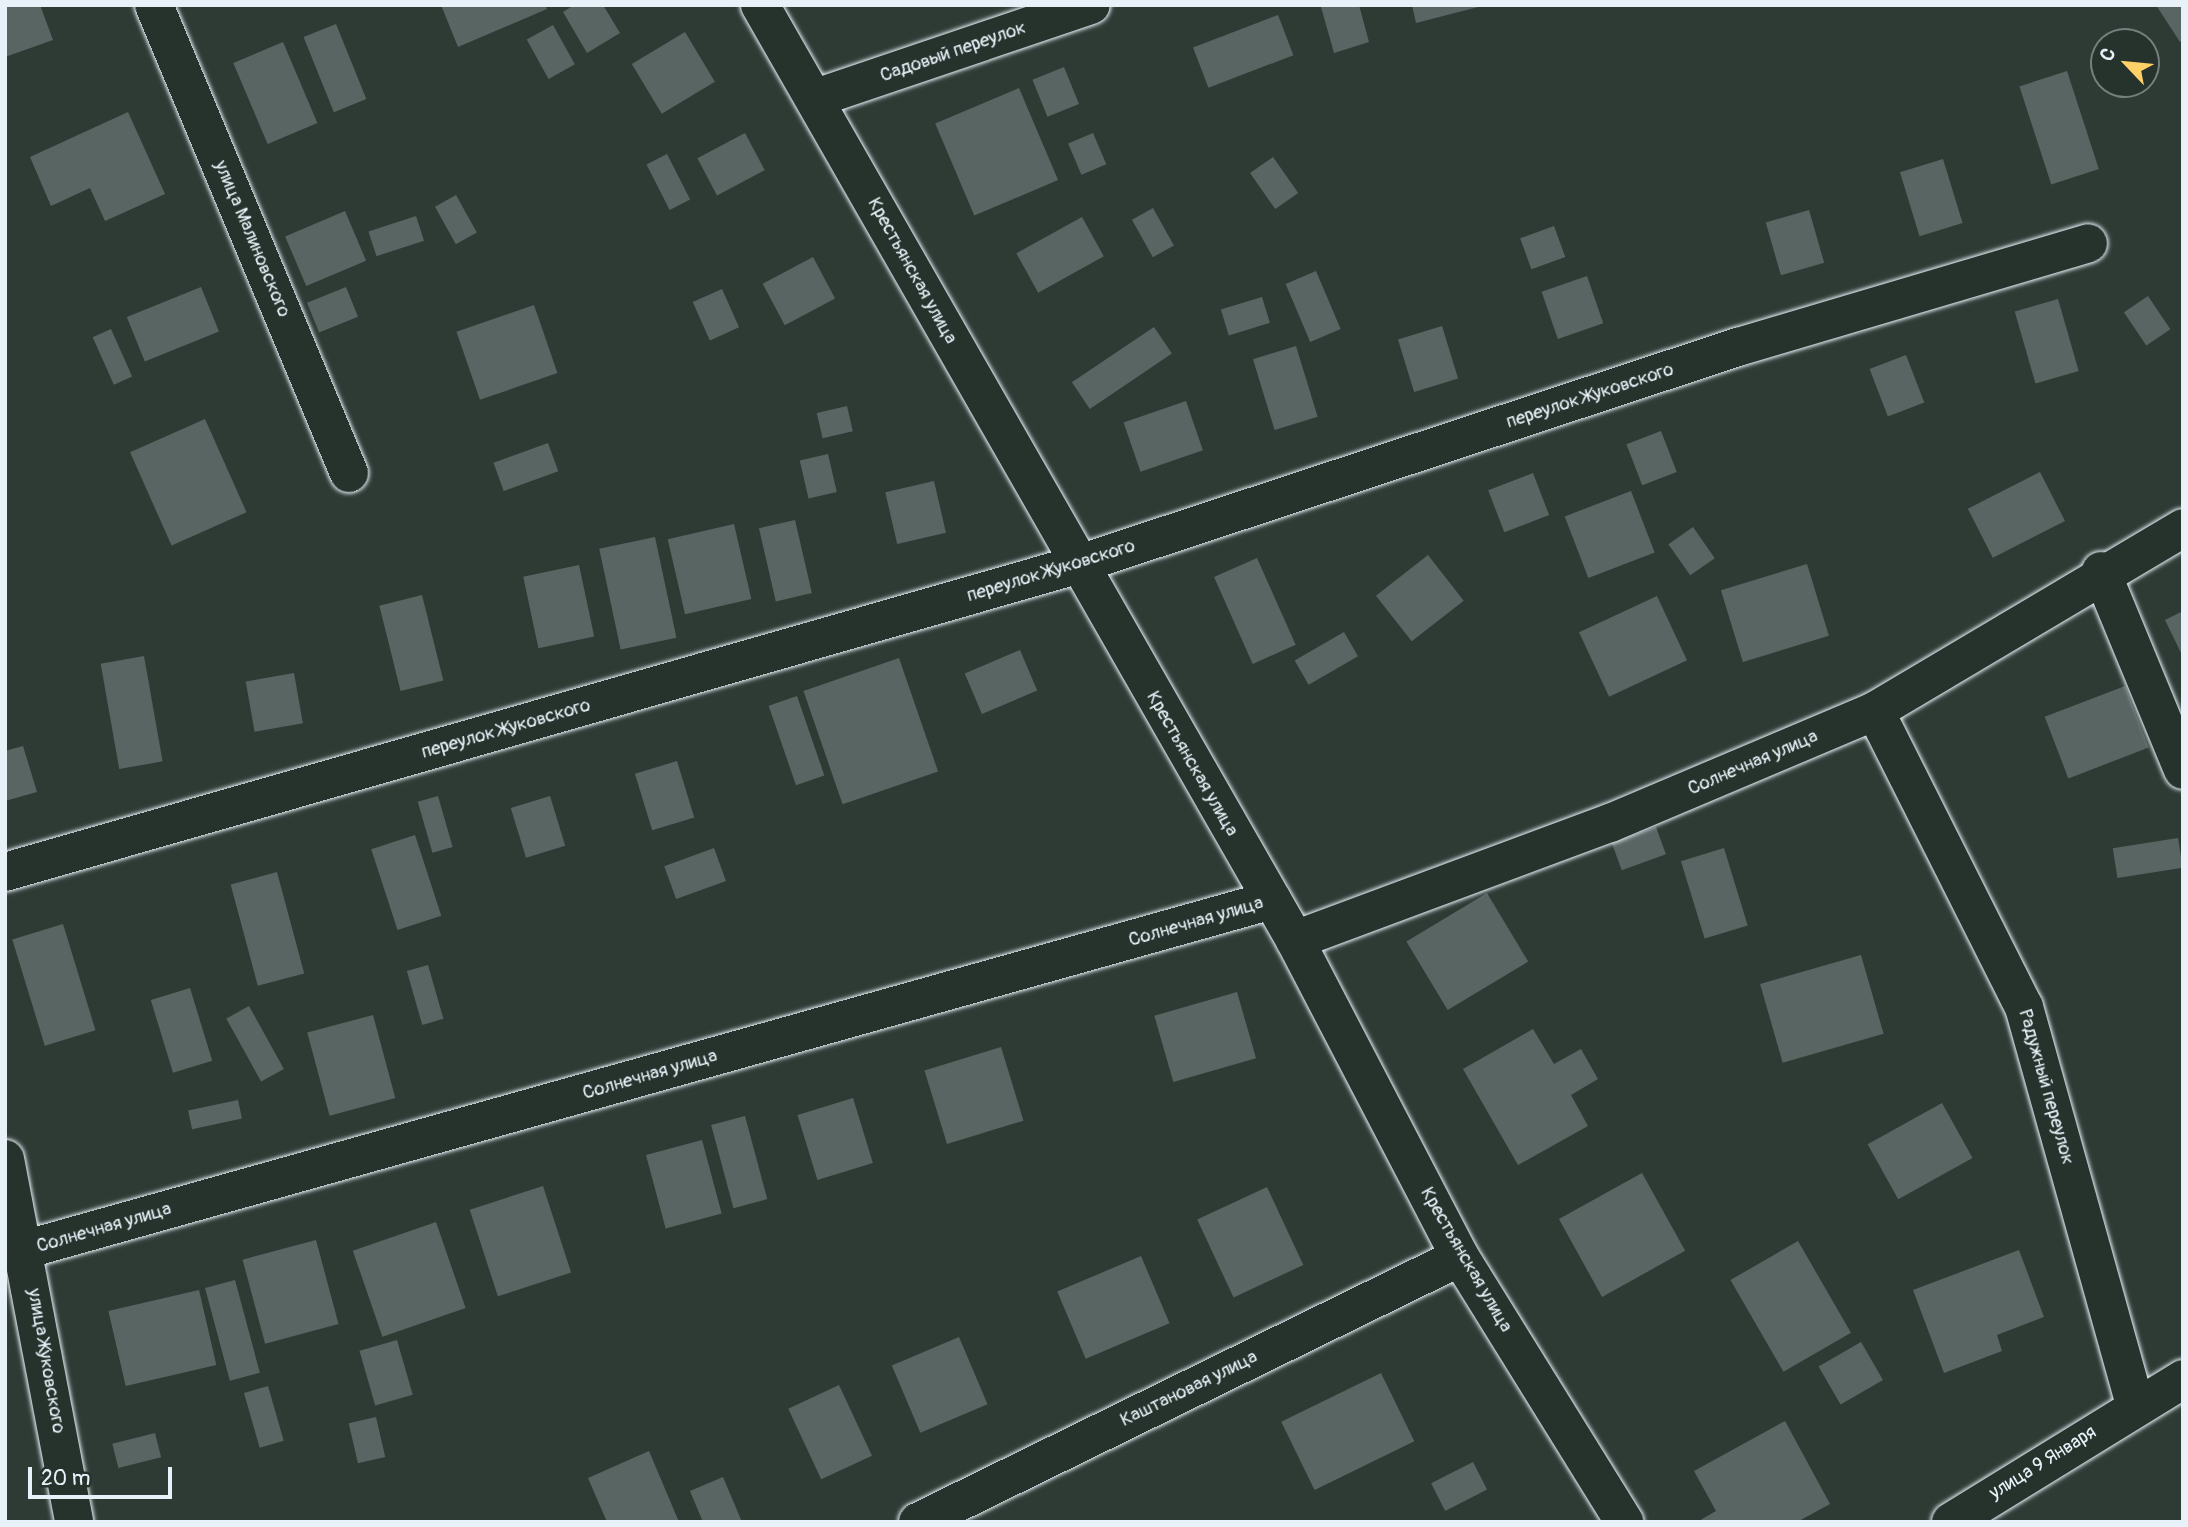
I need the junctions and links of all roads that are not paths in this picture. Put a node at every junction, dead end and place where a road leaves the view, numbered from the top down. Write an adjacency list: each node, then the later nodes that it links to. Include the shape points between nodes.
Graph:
1 (154, 5): 6 (street, улица Малиновского)
2 (760, 5): 4 (street, Крестьянская улица)
3 (1091, 5): 4 (street, Садовый переулок)
4 (816, 98): 8 (street, Крестьянская улица)
5 (2088, 243): 8 (street, переулок Жуковского, via 1738,346)
6 (349, 473)
7 (2183, 528): 9 (street, Солнечная улица)
8 (1076, 565): 12 (street, переулок Жуковского); 13 (street, Крестьянская улица)
9 (2101, 571): 10 (street, Солнечная улица); 11 (street)
10 (1875, 711): 14 (street, Солнечная улица, via 1610,823); 19 (street, Радужный переулок, via 2024,1007)
11 (2183, 770)
12 (5, 873)
13 (1272, 900): 14 (street, Крестьянская улица); 16 (street, Солнечная улица)
14 (1295, 940): 17 (street, Крестьянская улица)
15 (5, 1159): 16 (street, улица Жуковского)
16 (27, 1249): 20 (street, улица Жуковского)
17 (1460, 1257): 21 (street, Каштановая улица); 22 (street, Крестьянская улица)
18 (2183, 1379): 19 (street, улица 9 Января)
19 (2135, 1405): 23 (street, улица 9 Января)
20 (74, 1522)
21 (918, 1522)
22 (1624, 1522)
23 (1951, 1522)

